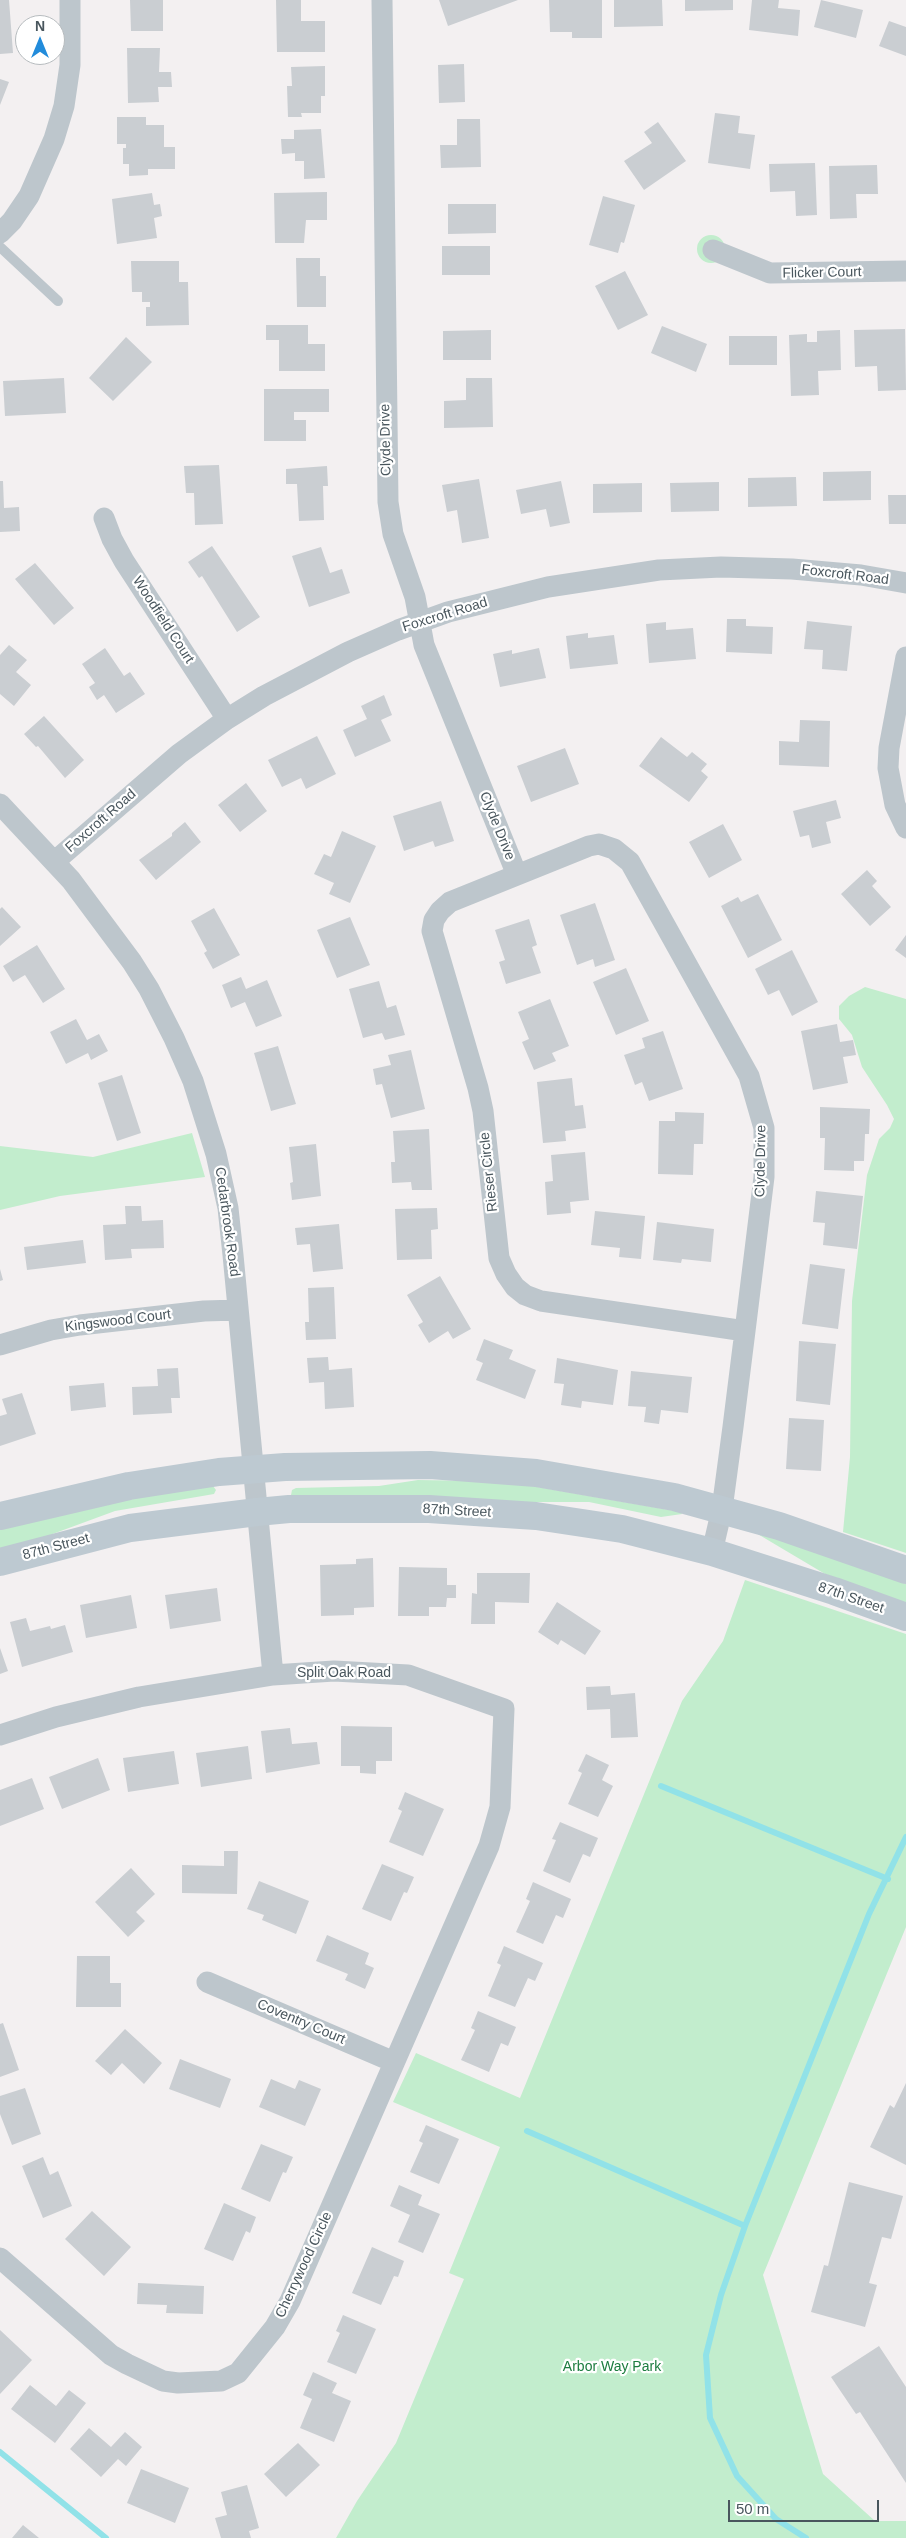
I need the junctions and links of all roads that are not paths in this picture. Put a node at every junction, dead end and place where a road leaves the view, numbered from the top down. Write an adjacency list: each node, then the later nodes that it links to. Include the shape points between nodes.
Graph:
1 (70, 0): 3 (street, via 70,65 64,106 54,139 29,196)
2 (382, 0): 10 (street, Clyde Drive, via 388,502 393,534 415,597)
3 (0, 233)
4 (0, 247): 7 (lane)
5 (713, 250): 6 (street, Flicker Court, via 770,273)
6 (906, 271)
7 (58, 301)
8 (104, 518): 12 (street, Woodfield Court, via 124,561)
9 (906, 583): 10 (street, Foxcroft Road, via 862,575 792,569 721,567 659,570 548,588)
10 (420, 622): 12 (street, Foxcroft Road, via 348,652); 16 (street, Clyde Drive, via 424,645)
11 (906, 656): 14 (street, via 888,762 895,805)
12 (227, 719): 15 (street, Foxcroft Road, via 179,754)
13 (0, 804): 15 (street, Cedarbrook Road)
14 (906, 828)
15 (54, 862): 17 (street, Cedarbrook Road, via 132,962 174,1038 193,1081 216,1154 228,1208)
16 (518, 875): 18 (street, Clyde Drive, via 599,844 624,855 745,1067 756,1092 764,1128 764,1178); 18 (street, Rieser Circle, via 450,902 434,920 432,931 480,1096 499,1258 506,1274 525,1295 541,1302)
17 (238, 1310): 19 (street, Kingswood Court, via 80,1325 51,1330); 20 (street, Cedarbrook Road)
18 (746, 1331): 21 (street, Clyde Drive)
19 (0, 1346)
20 (253, 1468): 21 (street, via 430,1465 536,1474 618,1486); 22 (street, Cedarbrook Road); 23 (street, via 129,1486)
21 (722, 1509): 24 (street, Clyde Drive); 26 (street)
22 (257, 1512): 24 (street, 87th Street, via 429,1509 536,1516 622,1529); 25 (street, 87th Street, via 130,1528); 28 (street, Cedarbrook Road)
23 (0, 1516)
24 (712, 1552): 27 (street, 87th Street)
25 (0, 1562)
26 (906, 1570)
27 (906, 1617)
28 (273, 1675): 29 (street, Split Oak Road, via 138,1697); 30 (street, Split Oak Road, via 334,1670 397,1673 504,1709 498,1818)
29 (0, 1735)
30 (470, 1888): 32 (street, Cherrywood Circle)
31 (207, 1982): 32 (street, Coventry Court)
32 (394, 2062): 33 (street, Cherrywood Circle, via 290,2301 275,2327 238,2373 221,2381 178,2383 163,2381 127,2364 111,2355)
33 (0, 2258)

